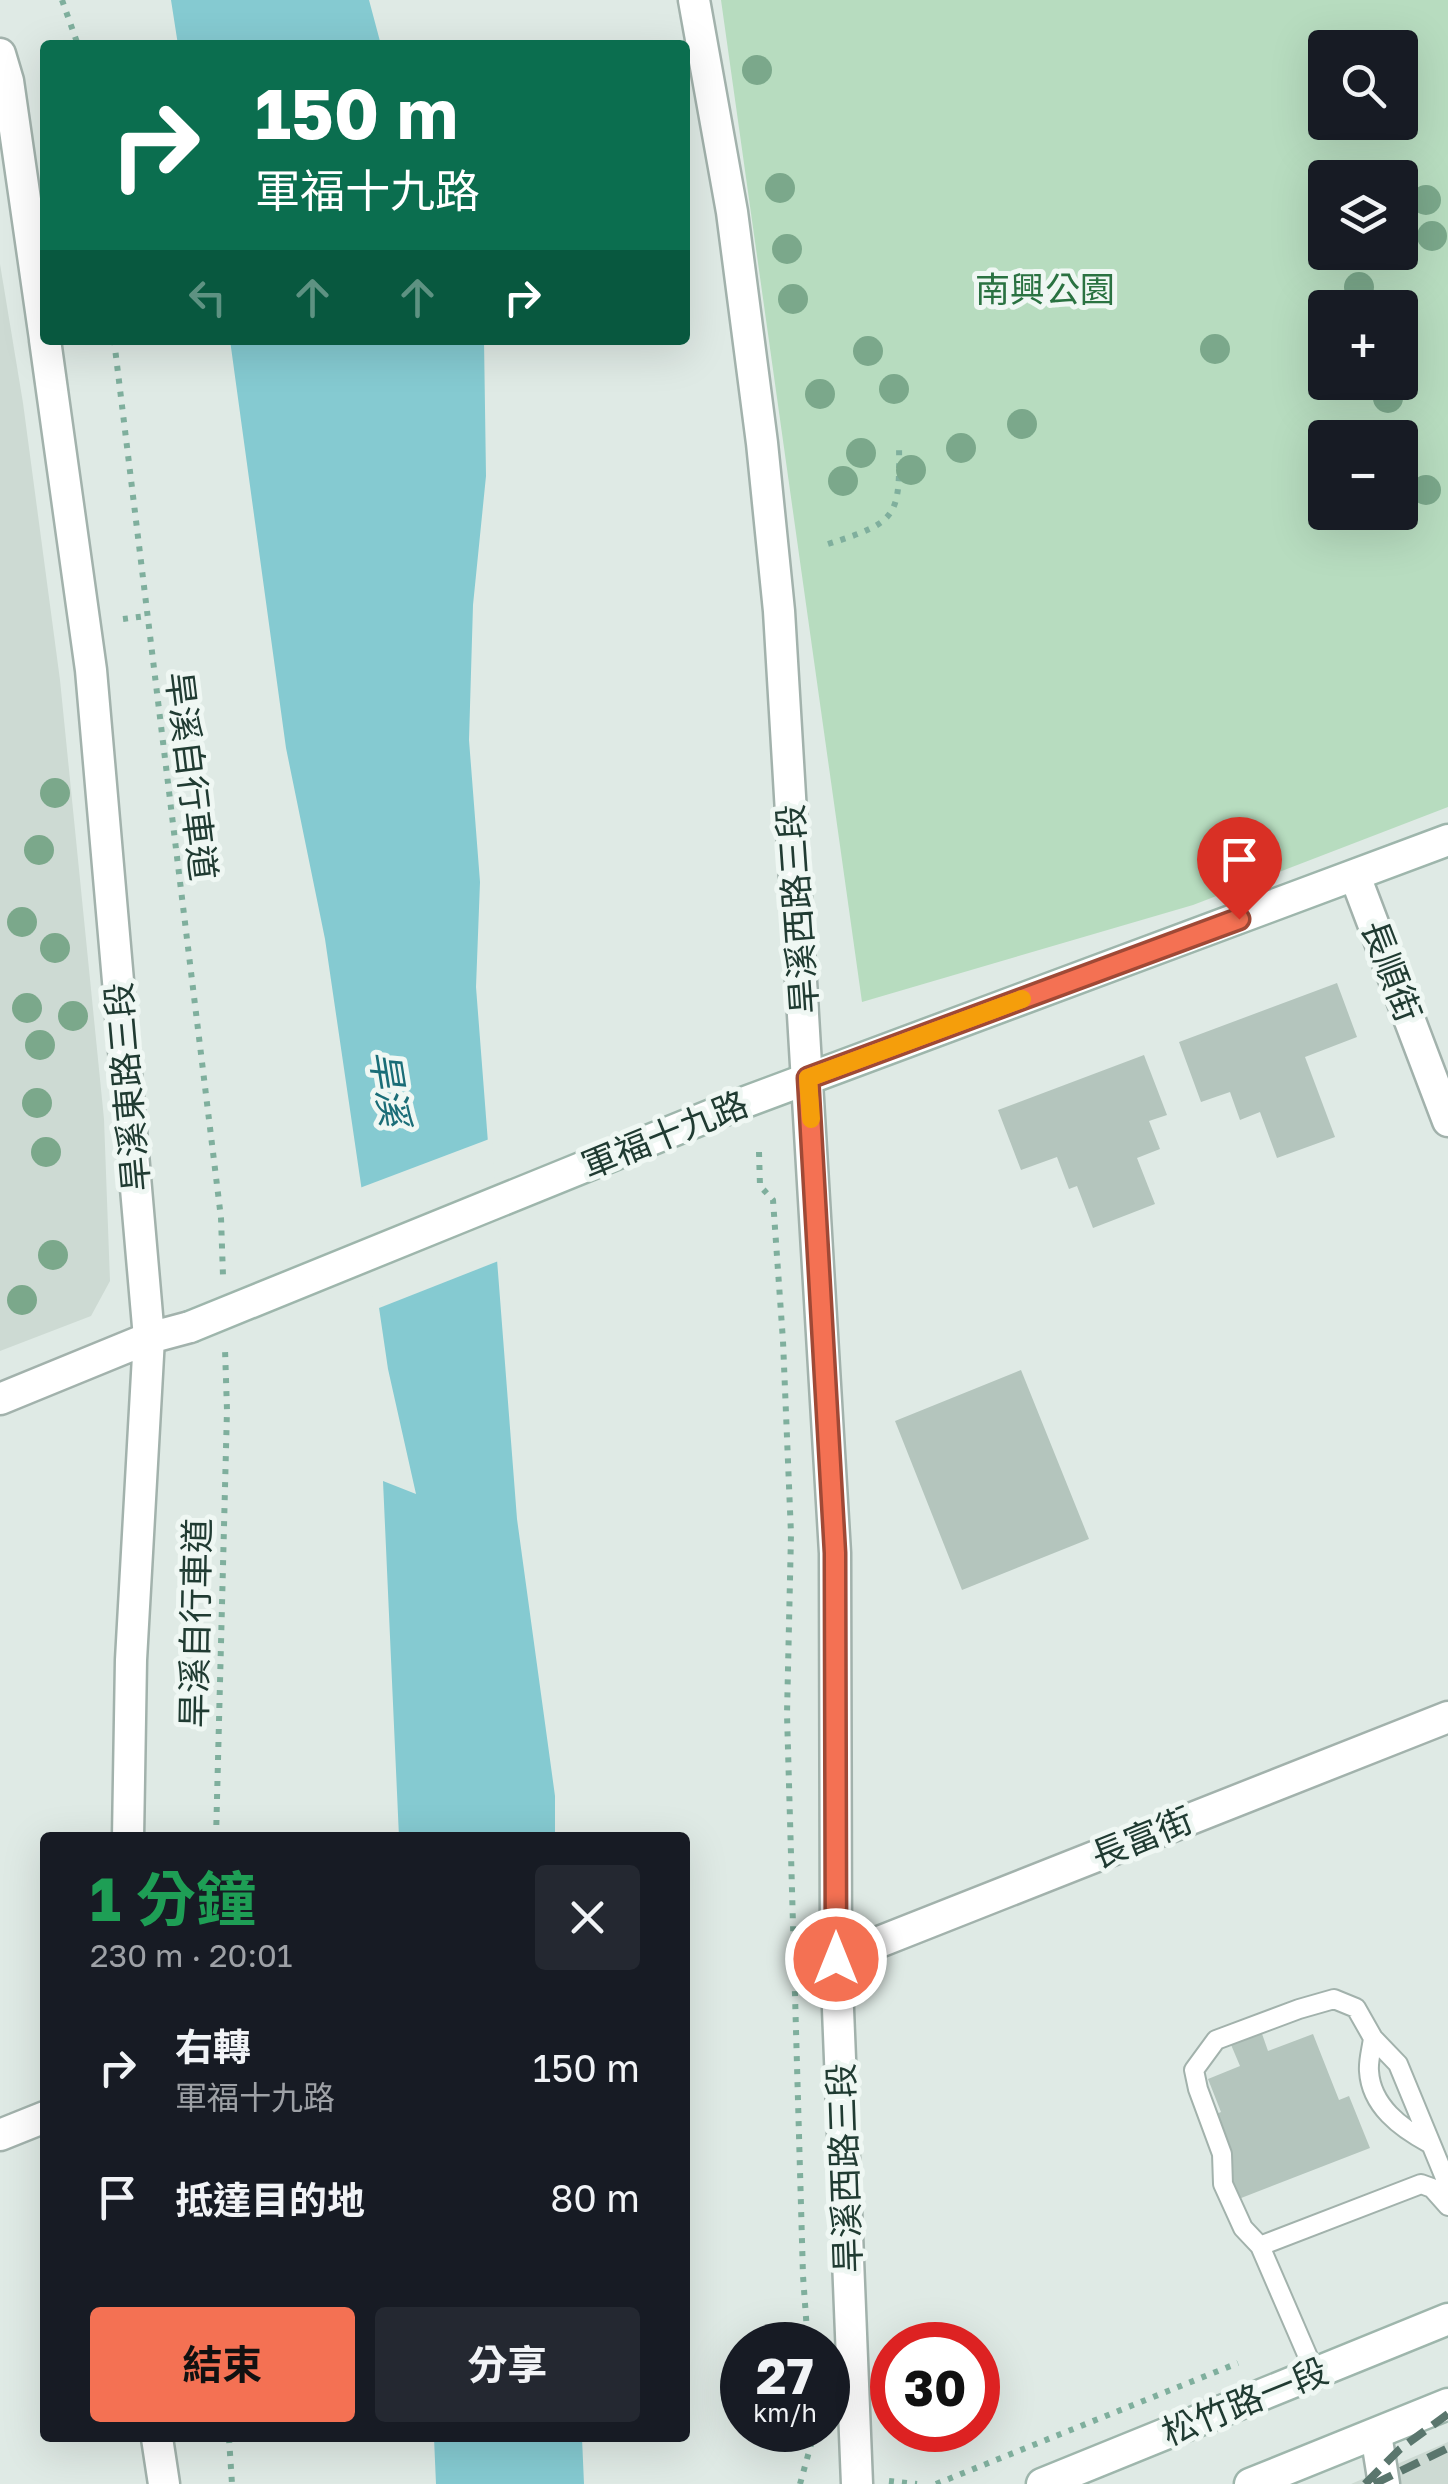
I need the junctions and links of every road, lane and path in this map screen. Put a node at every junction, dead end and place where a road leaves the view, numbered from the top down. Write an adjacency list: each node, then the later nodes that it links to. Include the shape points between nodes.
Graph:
1 (62, 0): 3 (path)
2 (694, 0): 14 (street, 旱溪西路三段, via 732,212 764,462)
3 (76, 40)
4 (3, 73): 5 (street, 旱溪東路三段)
5 (40, 308)
6 (46, 345): 18 (street, 旱溪東路三段, via 91,670)
7 (115, 345): 10 (path, 旱溪自行車道)
8 (899, 444): 9 (path, via 897,505 887,520)
9 (828, 544)
10 (146, 616): 11 (path); 17 (path, 旱溪自行車道)
11 (123, 619)
12 (1448, 840): 13 (street, 軍福十九路)
13 (1355, 876): 14 (street, 軍福十九路); 15 (street, 長順街)
14 (808, 1078): 18 (street, 軍福十九路, bridge); 24 (street, 旱溪西路三段, via 835,1553)
15 (1448, 1121)
16 (759, 1152): 33 (path, via 760,1186 773,1200 791,1534 787,1714)
17 (221, 1218)
18 (149, 1338): 19 (street, 軍福十九路); 22 (street, 旱溪東路三段)
19 (0, 1399)
20 (227, 1410): 23 (path, 旱溪自行車道)
21 (1448, 1717): 24 (street, 長富街)
22 (128, 1832)
23 (216, 1832)
24 (836, 1959): 41 (street, 旱溪西路三段)
25 (1373, 2038): 28 (lane, via 1398,2064); 28 (lane, via 1368,2072 1382,2107); 31 (lane, via 1356,2008 1334,1999 1216,2040 1194,2070 1222,2154 1223,2184 1243,2228)
26 (40, 2119): 27 (street)
27 (0, 2134)
28 (1429, 2143): 29 (lane)
29 (1448, 2185)
30 (1448, 2206): 31 (lane, via 1421,2184)
31 (1260, 2246): 35 (lane)
32 (1448, 2319): 35 (street, 松竹路一段)
33 (806, 2322)
34 (1245, 2360): 46 (path)
35 (1315, 2373): 47 (street, 松竹路一段)
36 (1448, 2404): 37 (street)
37 (1376, 2434): 48 (street); 49 (street)
38 (158, 2442): 42 (street)
39 (229, 2442): 43 (path)
40 (811, 2452): 44 (path)
41 (868, 2482): 45 (path)
42 (164, 2484)
43 (232, 2484)
44 (800, 2484)
45 (917, 2484)
46 (936, 2484)
47 (1042, 2484)
48 (1250, 2484)
49 (1384, 2484)

